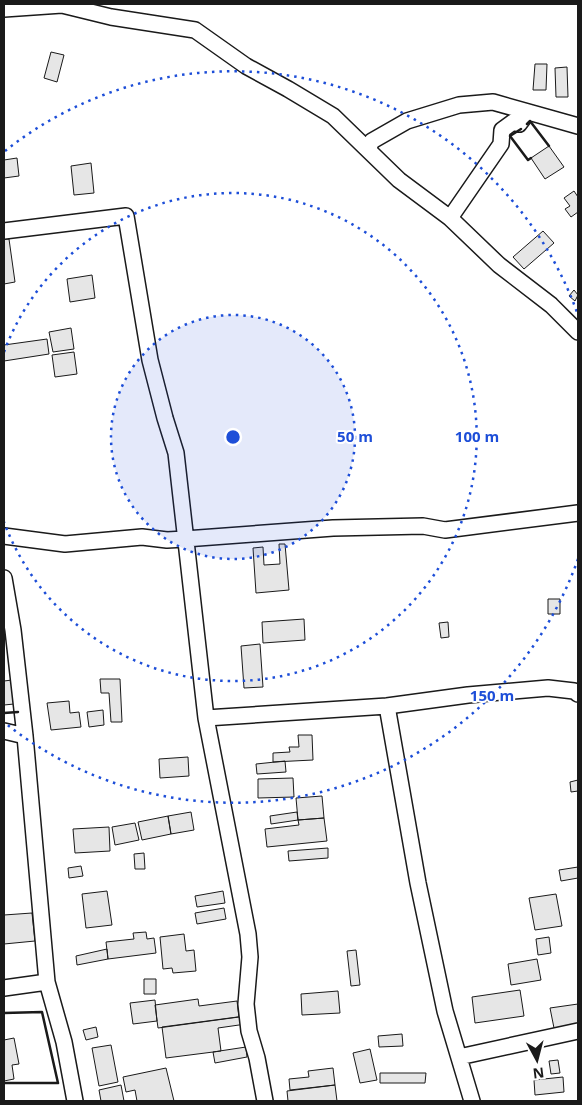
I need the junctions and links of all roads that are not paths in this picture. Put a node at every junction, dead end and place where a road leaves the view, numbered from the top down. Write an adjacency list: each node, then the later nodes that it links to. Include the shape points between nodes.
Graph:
1 (4, 9): 4 (street, via 62,5 111,17 195,30 246,66 333,116)
2 (528, 112): 3 (street); 4 (street, via 493,102 459,106 407,121 372,141); 5 (street, via 519,124 513,122 502,130 501,144)
3 (578, 126)
4 (368, 149): 5 (street, via 399,180)
5 (450, 218): 7 (street, via 499,265)
6 (4, 231): 10 (street, via 126,216 150,360 176,453)
7 (578, 332)
8 (578, 513): 10 (street, via 445,530 423,526 333,528)
9 (4, 536): 10 (street, via 65,544 142,537)
10 (185, 539): 14 (street)
11 (4, 578): 16 (street)
12 (578, 694): 13 (street, via 548,688)
13 (388, 706): 14 (street); 20 (street, via 418,883 445,1011)
14 (206, 718): 22 (street, via 248,934 250,957 246,1004)
15 (4, 731): 16 (street)
16 (25, 736): 17 (street)
17 (48, 982): 18 (street); 21 (street)
18 (4, 988)
19 (578, 1031): 20 (street)
20 (459, 1057): 23 (street)
21 (75, 1101)
22 (265, 1101)
23 (472, 1101)

